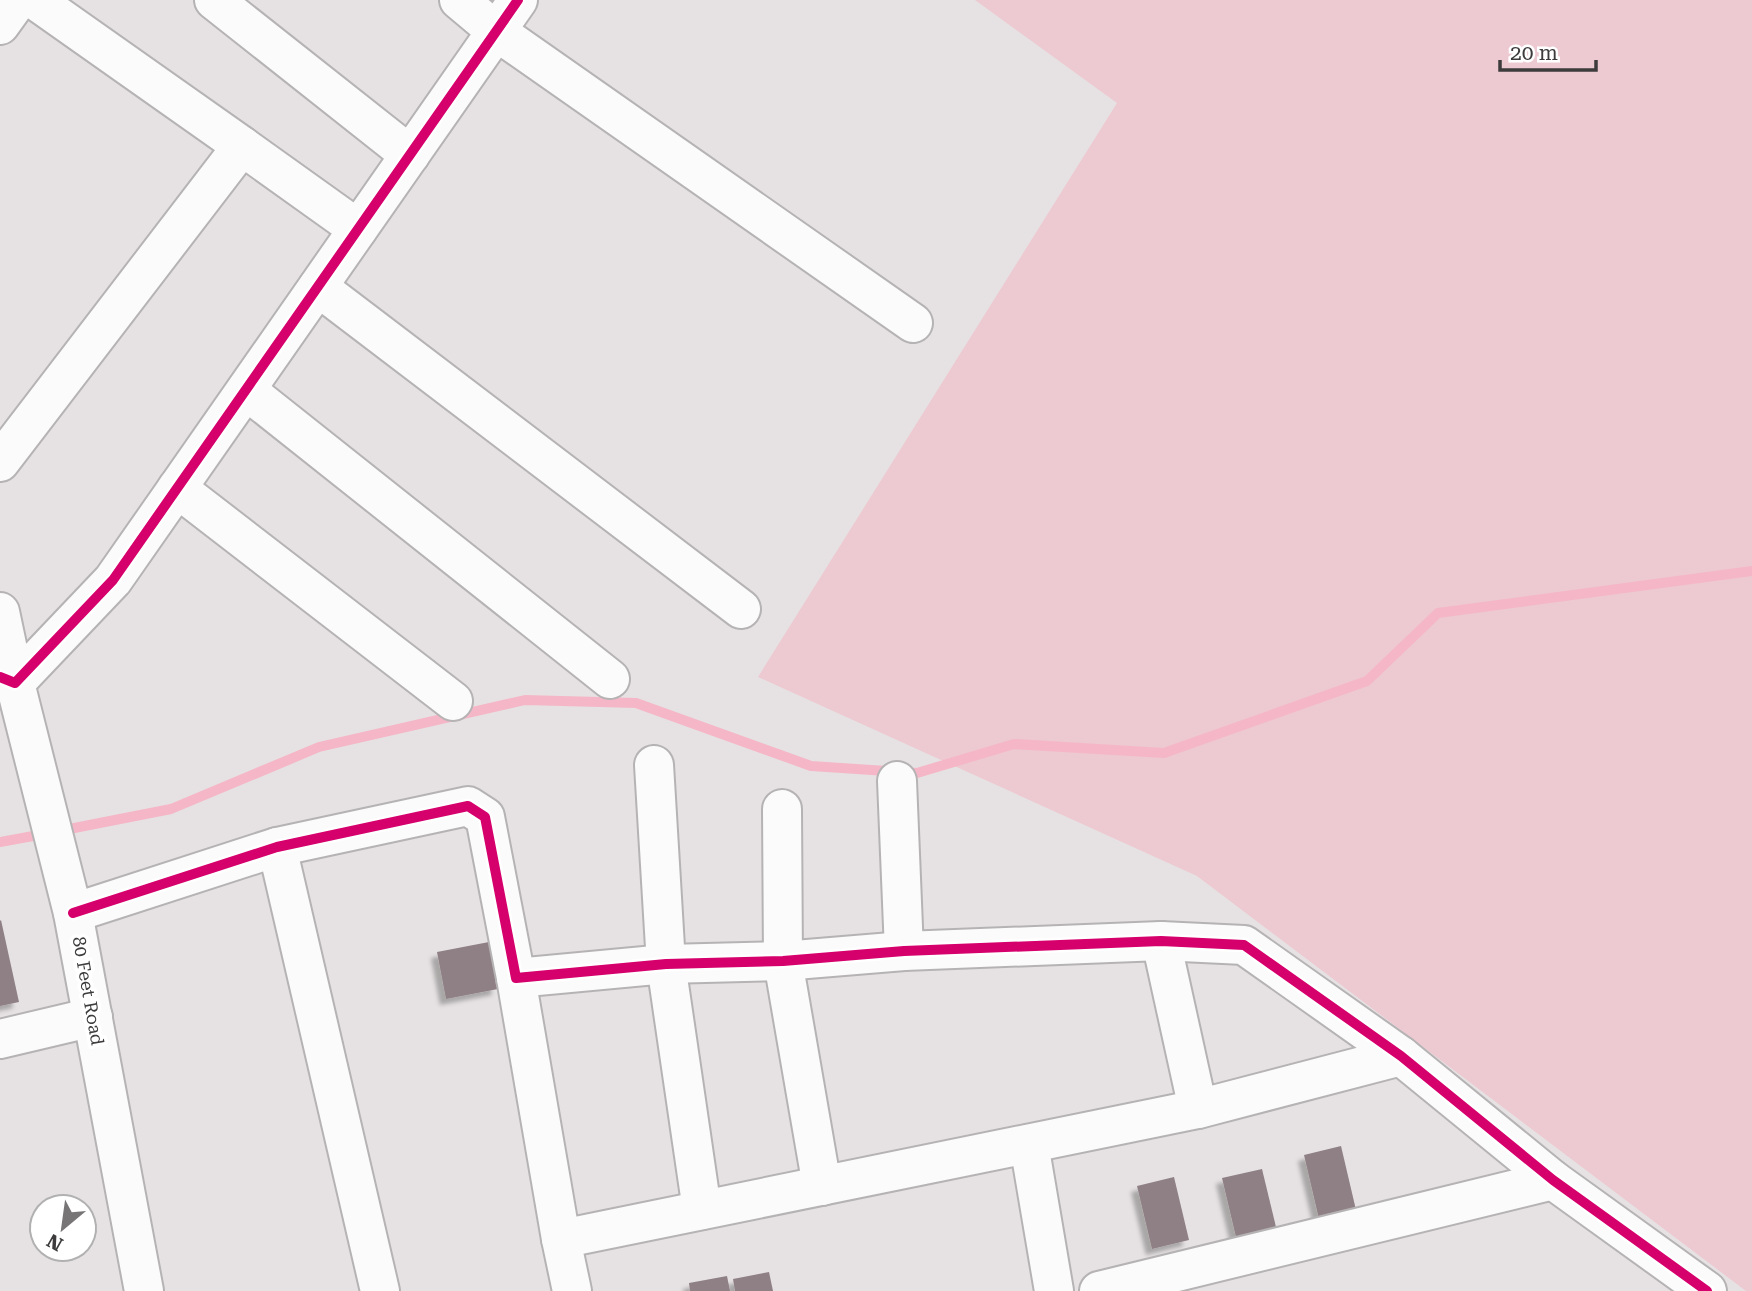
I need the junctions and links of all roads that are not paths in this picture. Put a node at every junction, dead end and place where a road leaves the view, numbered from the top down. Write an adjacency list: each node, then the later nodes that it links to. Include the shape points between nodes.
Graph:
1 (19, 0): 6 (street)
2 (35, 0): 8 (street)
3 (214, 0): 9 (street)
4 (458, 0): 7 (street)
5 (517, 0): 7 (street)
6 (0, 26)
7 (496, 31): 9 (street); 12 (street)
8 (242, 146): 10 (street); 14 (street)
9 (410, 155): 10 (street)
10 (358, 229): 11 (street)
11 (318, 286): 13 (street); 16 (street)
12 (913, 323)
13 (246, 390): 15 (street); 18 (street)
14 (0, 462)
15 (177, 488): 19 (street, via 113,580); 20 (street)
16 (741, 609)
17 (0, 612): 19 (street, 80 Feet Road)
18 (610, 679)
19 (8, 680): 25 (street, 80 Feet Road)
20 (453, 701)
21 (654, 765): 29 (street)
22 (897, 781): 27 (street)
23 (782, 809): 28 (street)
24 (277, 847): 25 (street); 30 (street, via 468,806 485,817); 41 (street)
25 (74, 913): 31 (street, 80 Feet Road)
26 (1161, 941): 27 (street); 33 (street, via 1244,945); 34 (street)
27 (904, 951): 28 (street)
28 (783, 961): 29 (street); 37 (street)
29 (666, 964): 30 (street); 38 (street)
30 (516, 978): 39 (street)
31 (93, 1017): 32 (street); 40 (street, 80 Feet Road)
32 (0, 1039)
33 (1401, 1056): 34 (street); 36 (street)
34 (1198, 1109): 35 (street)
35 (1029, 1144): 37 (street); 43 (street)
36 (1553, 1180): 44 (street); 45 (street)
37 (822, 1186): 38 (street)
38 (702, 1210): 39 (street)
39 (561, 1239): 42 (street)
40 (144, 1291)
41 (380, 1291)
42 (572, 1291)
43 (1054, 1291)
44 (1099, 1291)
45 (1707, 1291)

